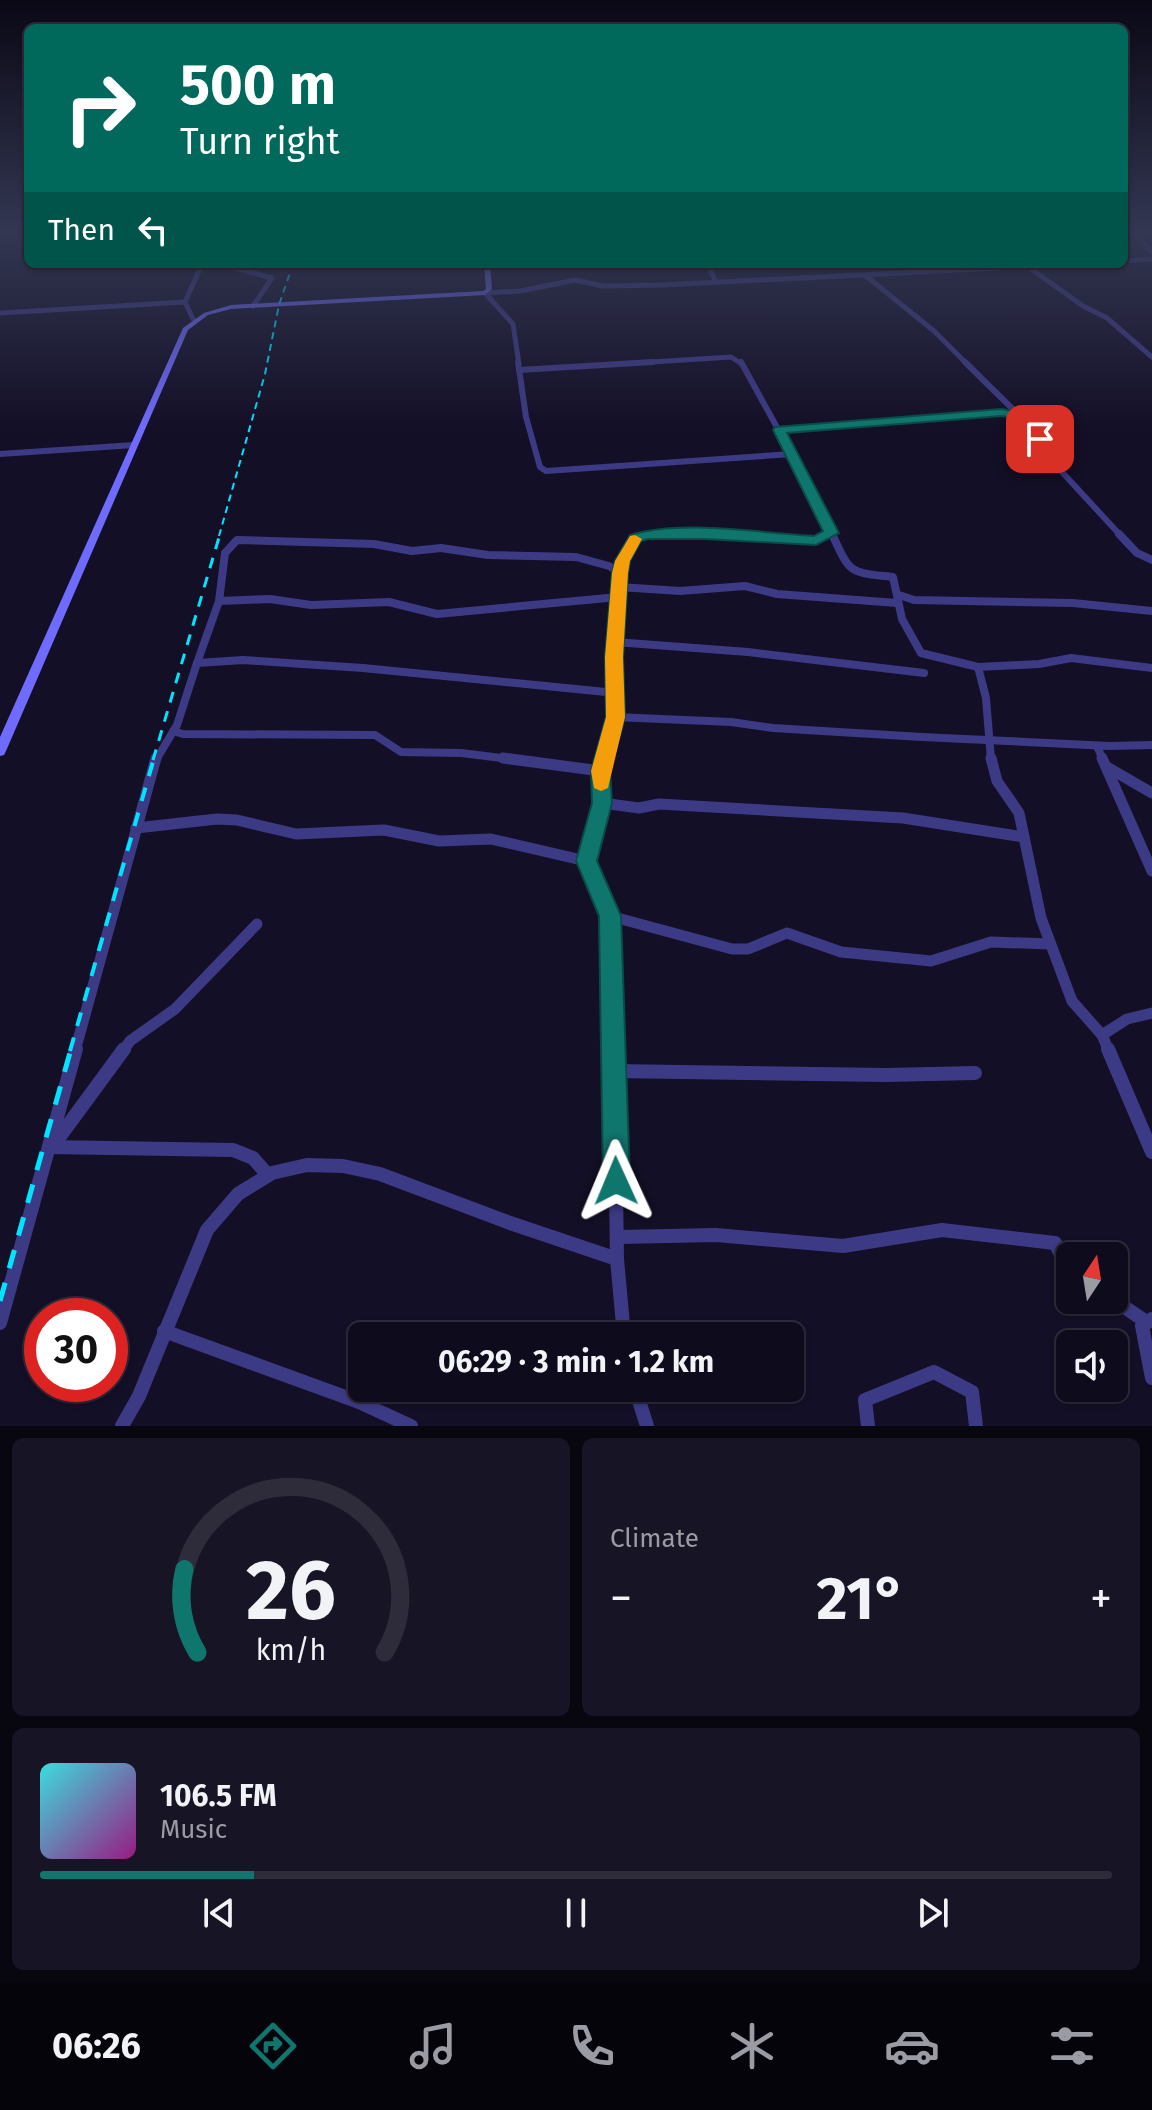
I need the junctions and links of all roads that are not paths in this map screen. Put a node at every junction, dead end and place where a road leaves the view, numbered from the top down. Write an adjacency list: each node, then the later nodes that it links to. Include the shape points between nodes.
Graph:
1 (187, 297): 7 (street)
2 (259, 297): 8 (street)
3 (422, 297): 8 (street)
4 (488, 297): 14 (street, via 510,319)
5 (893, 297): 15 (street)
6 (1070, 297): 11 (street)
7 (185, 302): 9 (street); 10 (street)
8 (253, 306): 10 (street, via 218,310)
9 (1, 314)
10 (194, 321): 17 (street, via 181,336)
11 (1137, 344): 12 (street); 13 (street)
12 (1152, 347)
13 (1152, 357)
14 (519, 370): 16 (street, via 735,358 743,362); 19 (street, via 529,427 540,467 546,471)
15 (1017, 415): 16 (street, via 1001,412); 21 (street, via 1123,539)
16 (779, 430): 19 (street)
17 (134, 445): 18 (street); 38 (street)
18 (0, 454)
19 (792, 454): 20 (street)
20 (832, 533): 22 (street, via 816,541 640,536); 24 (street, via 848,568 893,577)
21 (1152, 560)
22 (620, 573): 23 (street); 25 (street, via 576,557 247,540 233,542 225,553)
23 (619, 592): 24 (street, via 745,586 777,594); 25 (street, via 437,614 389,602); 27 (street)
24 (898, 599): 26 (street, via 1073,603); 29 (street, via 921,653)
25 (219, 601): 28 (street)
26 (1152, 611)
27 (615, 642): 31 (street); 32 (street)
28 (197, 663): 32 (street, via 243,660 363,668); 34 (street)
29 (978, 667): 30 (street, via 1071,658); 35 (street, via 986,698)
30 (1152, 668)
31 (924, 673)
32 (616, 693): 33 (street)
33 (615, 717): 35 (street); 40 (street)
34 (173, 731): 40 (street, via 375,735 401,752 461,753); 43 (street, via 158,752)
35 (987, 738): 37 (street); 44 (street, via 993,773 1013,800)
36 (1152, 745): 37 (street)
37 (1097, 746): 39 (street)
38 (0, 751)
39 (1107, 767): 41 (street); 46 (street)
40 (601, 771): 42 (street)
41 (1152, 793)
42 (602, 803): 44 (street, via 903,818); 45 (street)
43 (136, 828): 45 (street, via 217,819 296,834 384,830 439,841 491,839); 54 (street)
44 (1024, 837): 49 (street)
45 (586, 861): 47 (street)
46 (1152, 871)
47 (610, 916): 49 (street, via 732,949 748,949 787,933 841,952 931,961 991,942); 52 (street)
48 (257, 924): 54 (street, via 175,1009 130,1041)
49 (1050, 944): 51 (street, via 1072,1001)
50 (1152, 1013): 51 (street, via 1127,1019)
51 (1102, 1035): 55 (street)
52 (615, 1071): 53 (street); 57 (street)
53 (975, 1073)
54 (50, 1147): 56 (street, via 233,1150 258,1160); 63 (street)
55 (1152, 1152)
56 (267, 1174): 59 (street, via 302,1163 388,1175); 64 (street, via 219,1212 207,1230)
57 (617, 1237): 58 (street, via 716,1235 843,1246 942,1230); 59 (street)
58 (1056, 1245)
59 (617, 1259): 62 (street)
60 (1128, 1308): 61 (street)
61 (1148, 1320): 65 (street, via 1143,1333)
62 (623, 1322)
63 (0, 1323)
64 (164, 1331): 67 (street); 68 (street)
65 (1152, 1378)
66 (639, 1402): 69 (street)
67 (122, 1426)
68 (411, 1426)
69 (647, 1426)
70 (868, 1426): 71 (street, via 865,1400 934,1372 972,1392)
71 (976, 1426)

